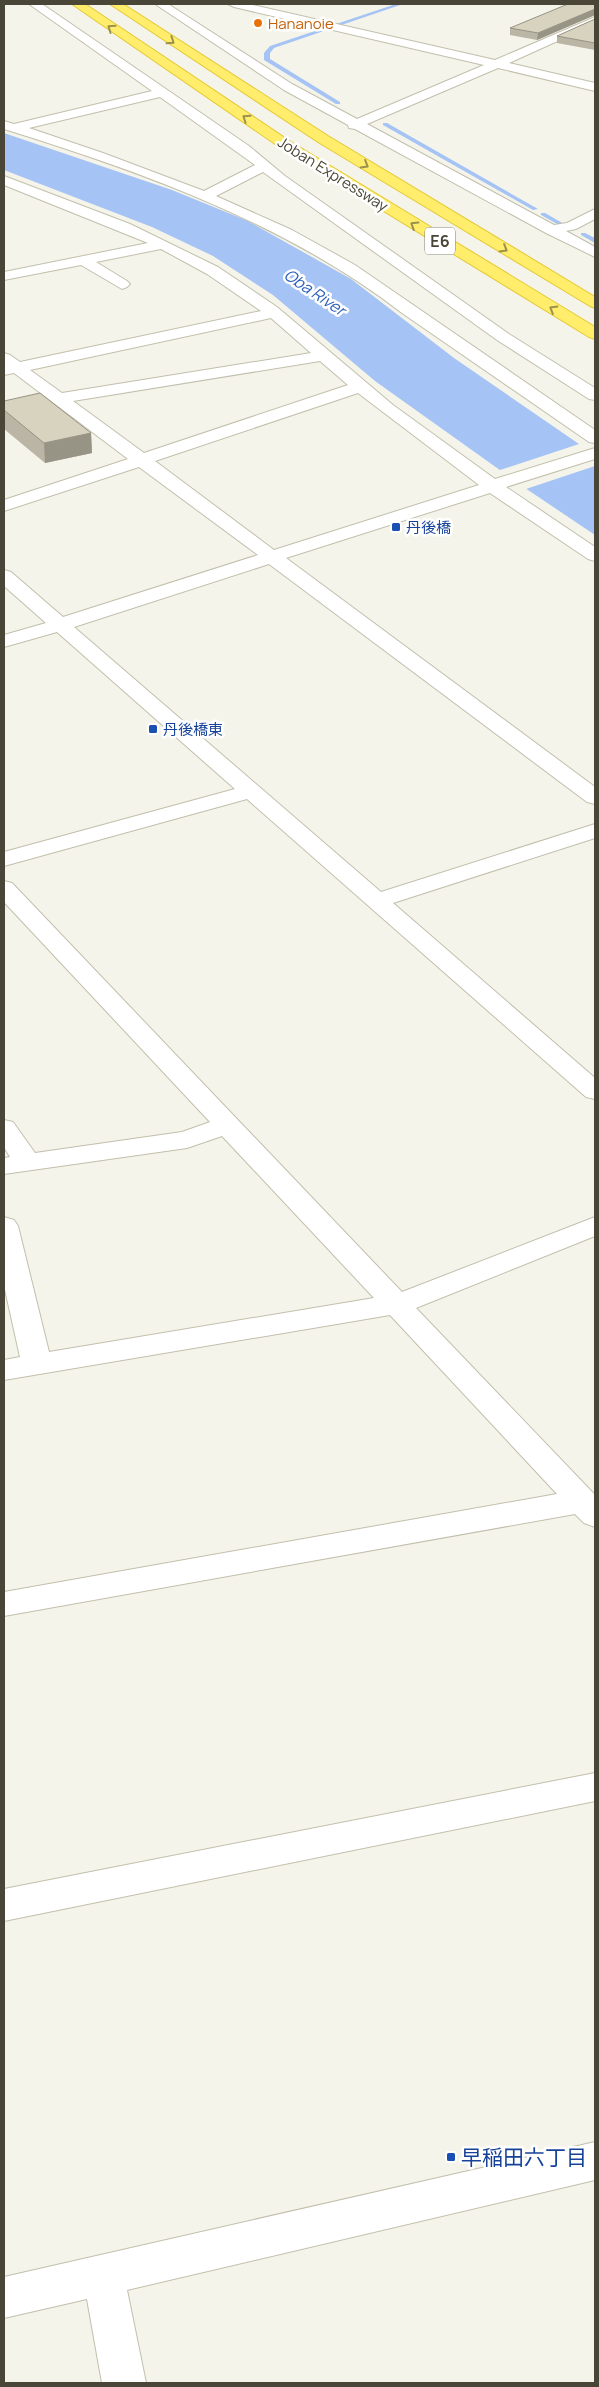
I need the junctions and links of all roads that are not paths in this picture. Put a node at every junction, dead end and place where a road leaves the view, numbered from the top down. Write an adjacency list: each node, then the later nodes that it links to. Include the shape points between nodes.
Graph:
1 (35, 4): 9 (street)
2 (78, 4): 28 (highway, Joban Expressway / E6, one-way to 2, via 286,145)
3 (116, 4): 25 (highway, Joban Expressway / E6, one-way to 25, via 323,139)
4 (161, 4): 10 (street, via 288,88)
5 (234, 4): 7 (street)
6 (595, 20): 7 (street)
7 (496, 64): 8 (street); 10 (street)
8 (595, 87)
9 (163, 92): 11 (street); 12 (street)
10 (354, 125): 18 (street)
11 (9, 126): 16 (street)
12 (263, 166): 16 (street); 24 (street)
13 (4, 180): 14 (street)
14 (36, 192): 15 (street); 19 (street)
15 (12, 196)
16 (205, 196): 27 (street, via 323,250 380,287)
17 (595, 213): 18 (street, via 571,226)
18 (551, 230): 20 (street)
19 (163, 244): 21 (street); 26 (street, via 240,288)
20 (595, 253)
21 (83, 260): 22 (street); 23 (street)
22 (4, 276)
23 (122, 284)
24 (446, 297): 27 (street); 32 (street, via 502,337)
25 (595, 303)
26 (272, 313): 29 (street); 30 (street)
27 (412, 313): 34 (street)
28 (595, 334)
29 (324, 356): 31 (street); 33 (street)
30 (8, 365): 33 (street)
31 (360, 387): 36 (street); 37 (street)
32 (595, 395)
33 (57, 399): 36 (street)
34 (595, 438)
35 (595, 453): 37 (street)
36 (140, 460): 38 (street); 40 (street)
37 (497, 485): 39 (street); 40 (street)
38 (4, 506)
39 (595, 555)
40 (273, 557): 42 (street); 45 (street)
41 (4, 576): 42 (street)
42 (60, 625): 43 (street); 44 (street)
43 (4, 642)
44 (251, 791): 47 (street); 49 (street)
45 (595, 797)
46 (595, 831): 49 (street)
47 (7, 853)
48 (4, 888): 51 (street)
49 (376, 901): 50 (street)
50 (595, 1091)
51 (227, 1125): 53 (street, via 187,1140); 56 (street)
52 (4, 1128): 53 (street)
53 (16, 1165)
54 (4, 1226): 57 (street)
55 (595, 1226): 56 (street)
56 (398, 1304): 57 (street); 59 (street)
57 (37, 1364): 58 (street)
58 (4, 1370)
59 (588, 1508): 60 (street)
60 (4, 1604)
61 (595, 1786): 62 (street)
62 (4, 1905)
63 (595, 2161): 64 (street)
64 (103, 2276): 65 (street); 66 (street)
65 (4, 2298)
66 (124, 2383)

